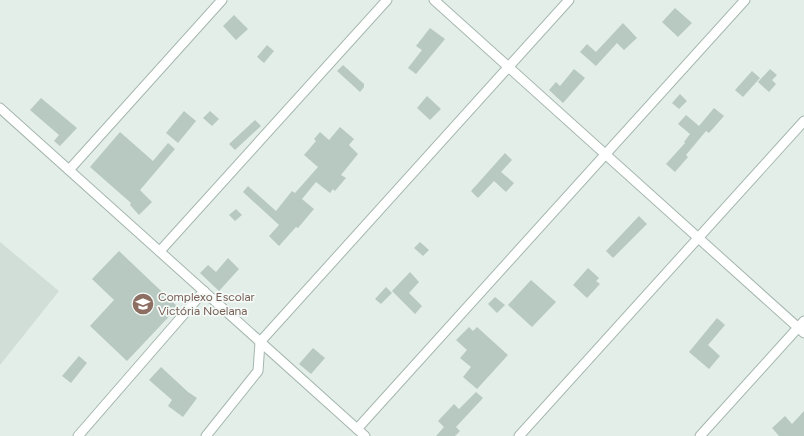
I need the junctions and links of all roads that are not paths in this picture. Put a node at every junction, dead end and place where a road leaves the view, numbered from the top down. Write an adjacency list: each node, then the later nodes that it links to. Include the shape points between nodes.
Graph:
1 (222, 0): 10 (street)
2 (387, 0): 12 (street)
3 (434, 0): 6 (street)
4 (569, 0): 6 (street)
5 (745, 0): 9 (street)
6 (508, 67): 9 (street); 15 (street)
7 (0, 108): 10 (street)
8 (804, 121): 11 (street)
9 (606, 155): 11 (street); 16 (street)
10 (69, 170): 12 (street)
11 (698, 238): 14 (street); 20 (street)
12 (160, 251): 13 (street)
13 (204, 291): 15 (street); 17 (street)
14 (802, 327): 21 (street)
15 (260, 342): 16 (street); 18 (street, via 258,371)
16 (357, 429): 19 (street)
17 (78, 436)
18 (206, 436)
19 (365, 436)
20 (518, 436)
21 (700, 436)

